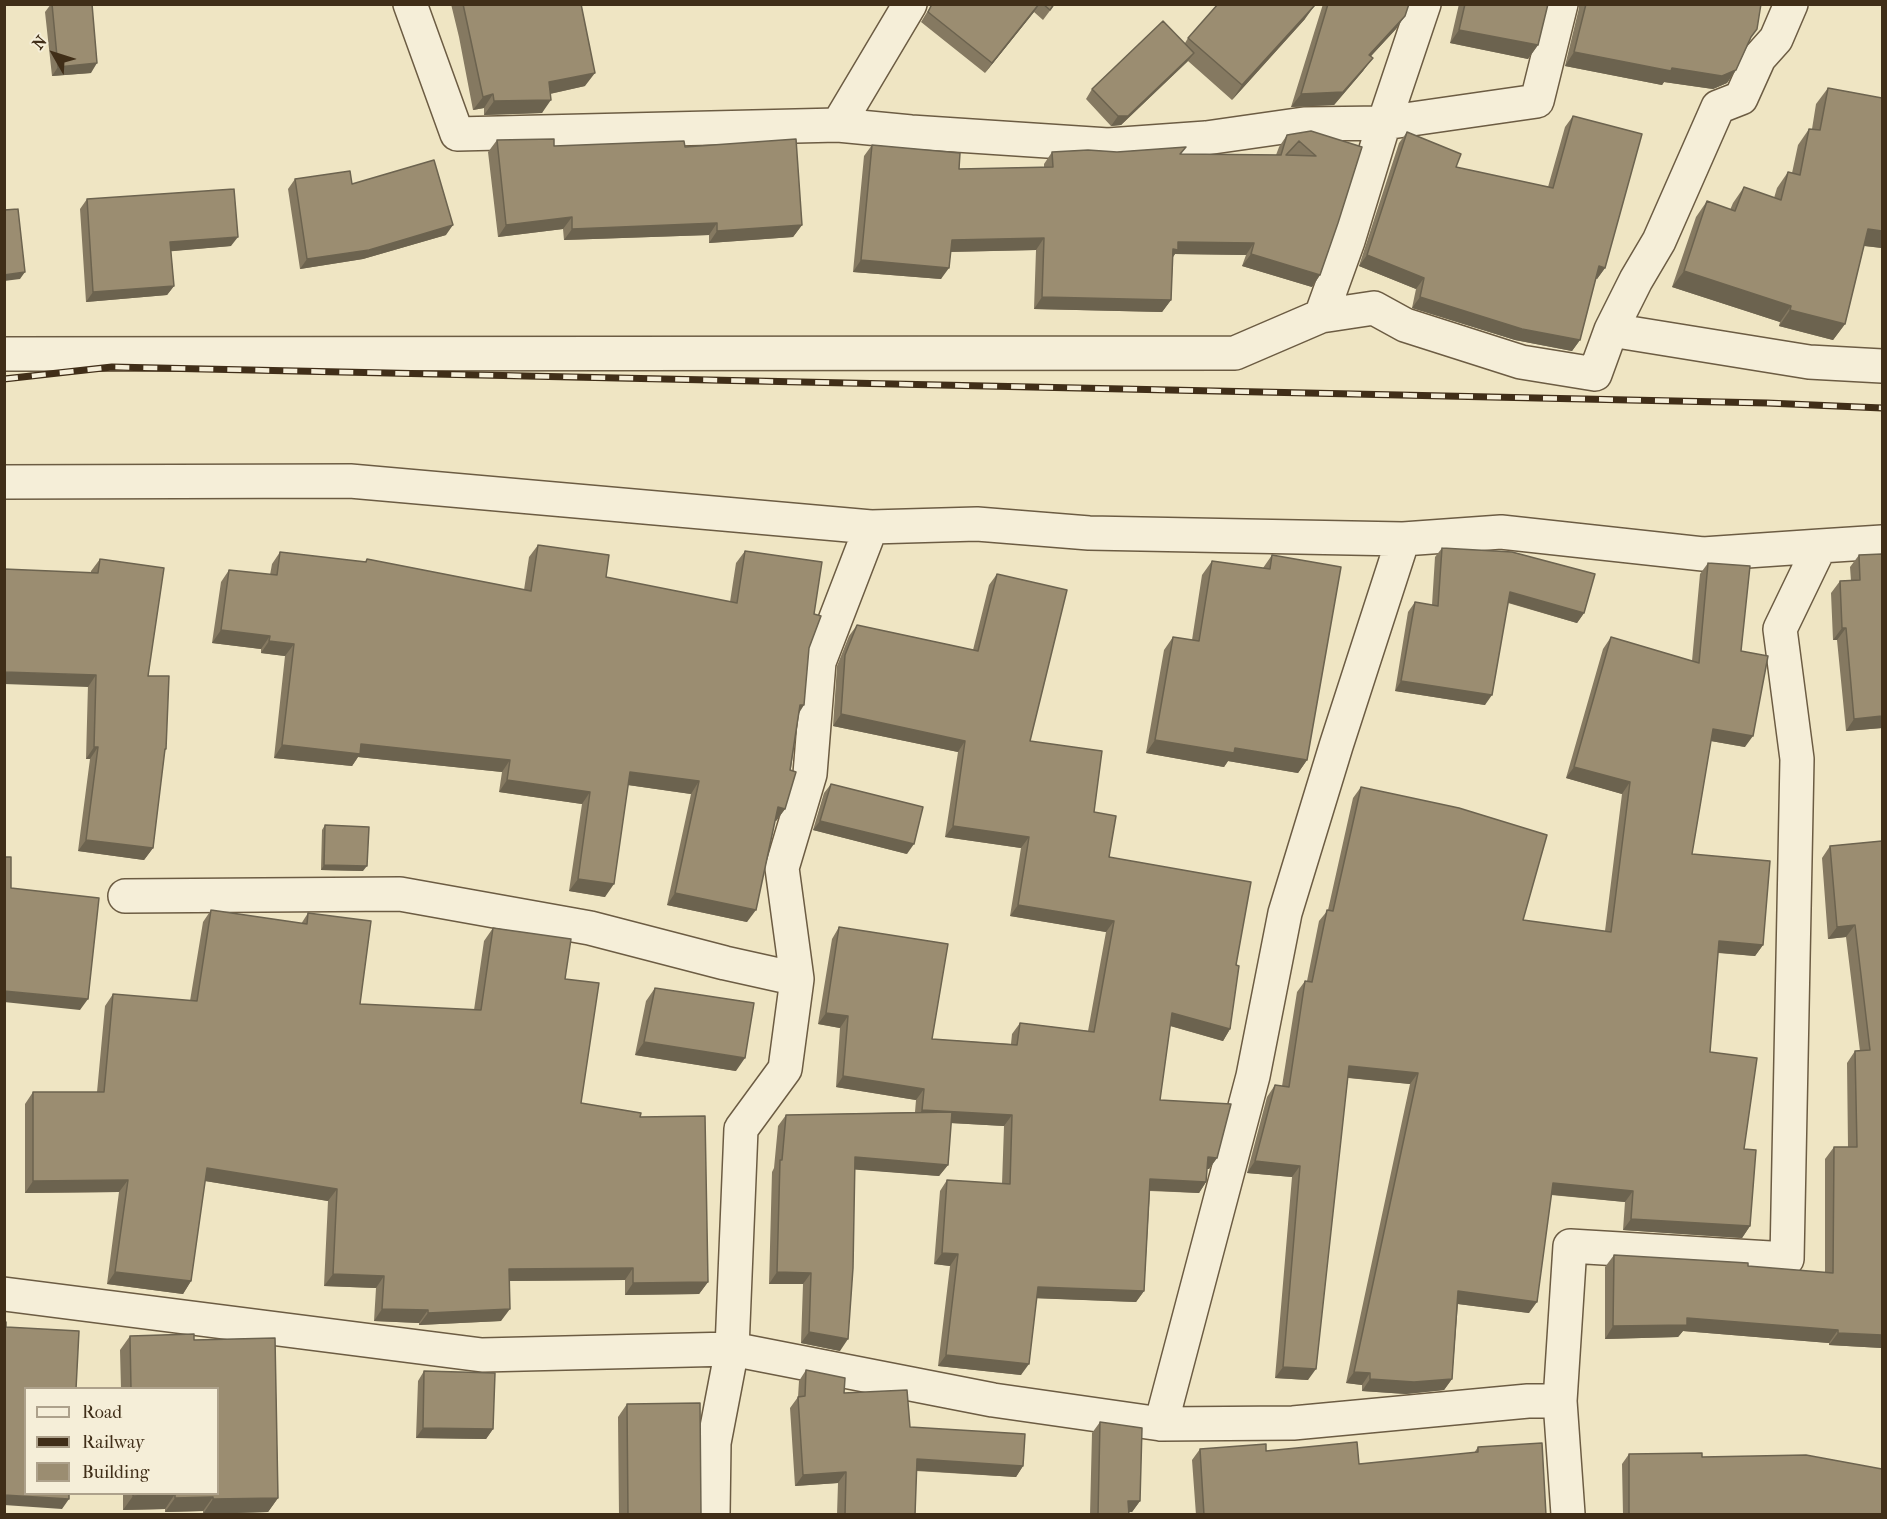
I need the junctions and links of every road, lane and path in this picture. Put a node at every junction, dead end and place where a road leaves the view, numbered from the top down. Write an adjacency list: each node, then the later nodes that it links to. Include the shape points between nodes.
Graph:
1 (410, 4): 7 (street, via 457,134)
2 (910, 4): 7 (street)
3 (1424, 4): 6 (street)
4 (1561, 4): 6 (street, via 1537,101)
5 (1791, 4): 9 (street, via 1776,39 1759,58 1741,98 1718,107 1659,241)
6 (1384, 123): 7 (street, via 1304,124 1206,138 1108,145); 8 (street)
7 (838, 124)
8 (1321, 316): 9 (street, via 1374,308 1405,325 1521,362 1594,374); 10 (street, via 1235,353)
9 (1611, 330): 11 (street, via 1809,362)
10 (4, 354)
11 (1882, 366)
12 (4, 482): 13 (street, via 350,481)
13 (871, 527): 14 (street, via 977,524 1089,533); 18 (street, via 819,662 810,774 782,868)
14 (1403, 539): 16 (street, via 1501,532 1703,554); 22 (street, via 1285,913 1253,1076)
15 (1882, 542): 16 (street)
16 (1820, 546): 21 (street, via 1780,629 1797,759 1787,1259 1570,1246)
17 (125, 896): 18 (street, via 400,894 590,928)
18 (797, 979): 20 (street, via 785,1069 741,1129)
19 (4, 1294): 20 (street, via 482,1355)
20 (732, 1349): 22 (street, via 993,1400); 23 (street, via 714,1443)
21 (1560, 1401): 22 (street, via 1293,1423); 24 (street)
22 (1161, 1424)
23 (713, 1515)
24 (1568, 1515)

